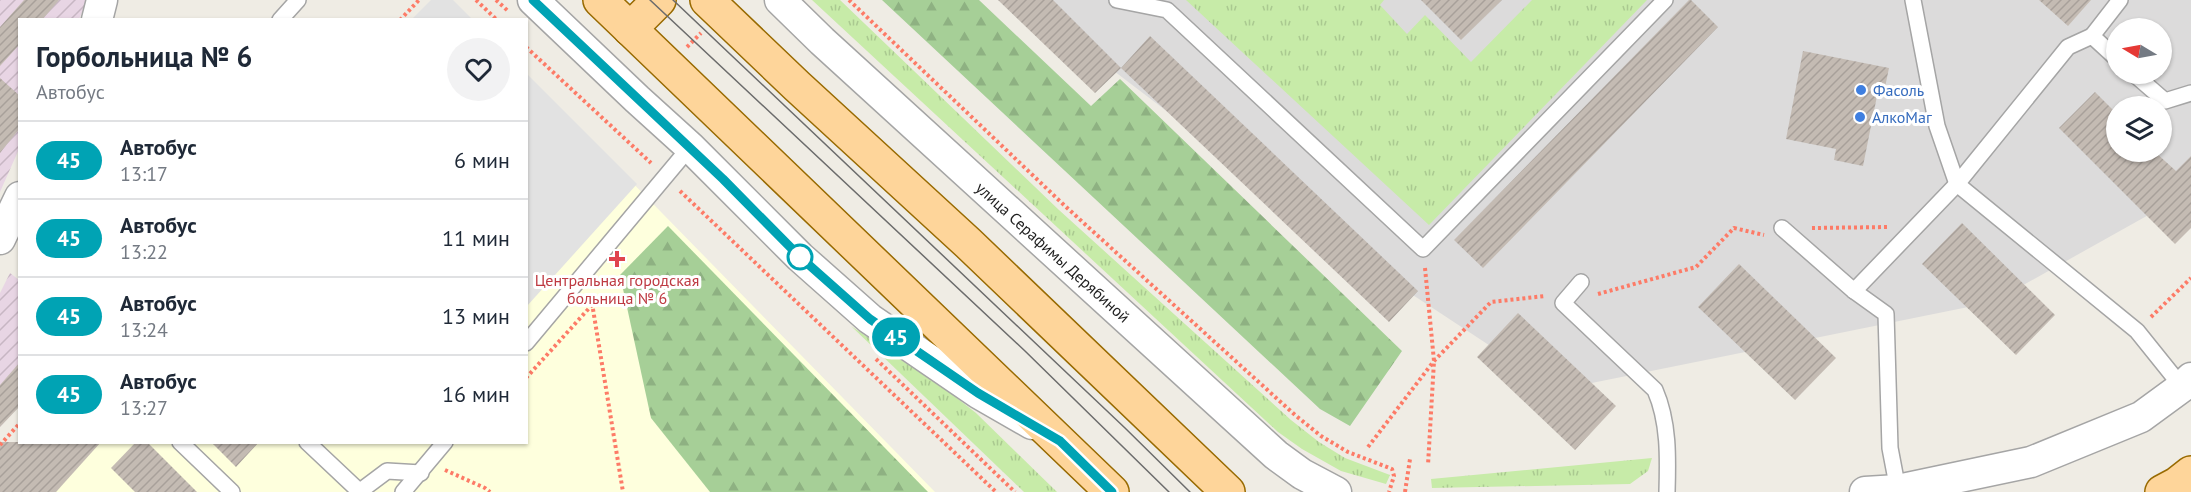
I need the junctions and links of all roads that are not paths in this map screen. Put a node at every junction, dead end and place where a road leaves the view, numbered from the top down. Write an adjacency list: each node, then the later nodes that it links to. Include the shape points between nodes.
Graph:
1 (102, 0): 12 (street)
2 (298, 0): 13 (lane)
3 (533, 0): 19 (street)
4 (600, 0): 14 (main road)
5 (659, 0): 14 (main road)
6 (707, 0): 34 (main road)
7 (780, 0): 41 (street, улица Серафимы Дерябиной, via 1276,455)
8 (1118, 0): 9 (lane, via 1167,10 1423,249)
9 (1665, 0)
10 (1913, 0): 20 (lane, via 1937,126)
11 (2120, 0): 15 (lane)
12 (98, 18)
13 (282, 18)
14 (630, 29): 28 (main road)
15 (2092, 36): 16 (lane); 20 (lane, via 2068,46)
16 (2106, 49)
17 (2145, 84): 18 (lane, via 2165,101)
18 (2191, 93)
19 (690, 147): 26 (lane); 28 (street, via 800,257 870,319 978,393)
20 (1957, 184): 25 (lane); 27 (lane, via 2137,331)
21 (18, 201): 23 (street)
22 (1782, 228): 25 (lane)
23 (0, 239)
24 (1581, 282): 42 (lane, via 1563,303 1655,390 1662,405 1668,454)
25 (1854, 291): 35 (lane, via 1886,314 1890,448)
26 (528, 341)
27 (2187, 382): 35 (street, via 2141,417 2031,462)
28 (1060, 441): 39 (main road)
29 (182, 444): 36 (lane)
30 (309, 444): 37 (lane)
31 (443, 444): 32 (lane)
32 (421, 473): 37 (lane, via 387,471); 38 (lane)
33 (2191, 473): 44 (main road)
34 (1217, 482): 40 (main road)
35 (1898, 490): 43 (street)
36 (232, 492)
37 (359, 492)
38 (404, 492)
39 (1113, 492)
40 (1237, 492)
41 (1336, 492)
42 (1667, 492)
43 (1865, 492)
44 (2162, 492)

